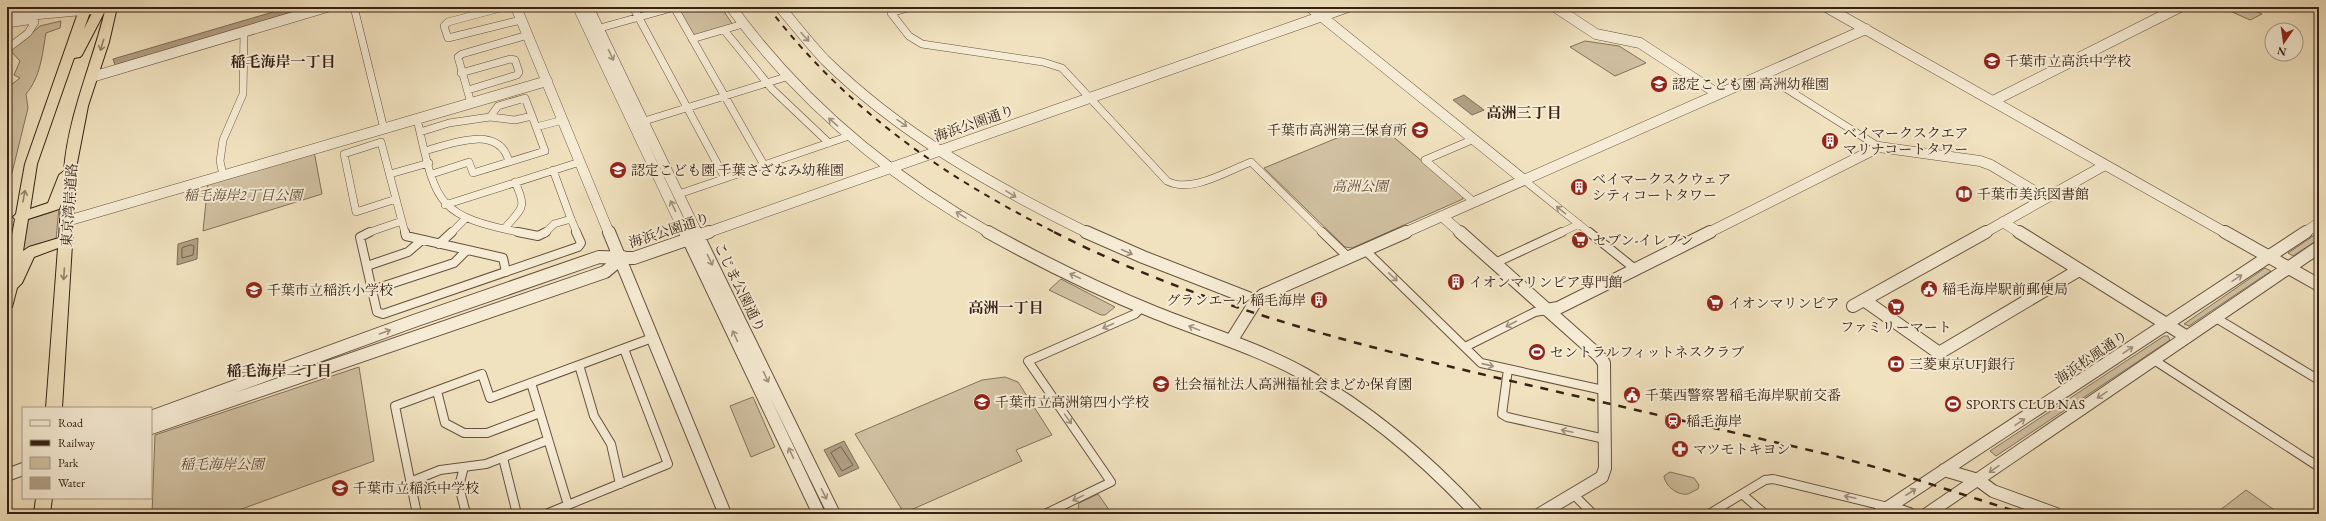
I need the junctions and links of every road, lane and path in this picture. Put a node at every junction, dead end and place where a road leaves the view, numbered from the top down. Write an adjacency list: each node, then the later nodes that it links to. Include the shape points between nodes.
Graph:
1 (7, 7): 2 (street)
2 (11, 7)
3 (63, 7): 21 (street)
4 (100, 7): 24 (street); 37 (highway, 東京湾岸道路, one-way to 37, via 103,42); 82 (highway, one-way to 4, via 30,164 60,79)
5 (328, 7): 31 (street)
6 (354, 7): 54 (street)
7 (504, 7): 25 (street, via 448,22 444,26 448,38)
8 (516, 7): 25 (street)
9 (578, 7): 29 (street, こじま公園通り)
10 (588, 7): 29 (street, こじま公園通り)
11 (634, 7): 23 (street)
12 (674, 7): 23 (street); 33 (street)
13 (731, 7): 27 (street)
14 (780, 7): 60 (street, one-way to 60, via 833,68 895,119)
15 (911, 7): 42 (street, via 891,13 915,41 1054,64 1062,68)
16 (1330, 7): 22 (street, 海浜公園通り)
17 (1348, 7): 22 (street, 海浜公園通り)
18 (1555, 7): 43 (street, via 1596,34 1640,43)
19 (1826, 7): 28 (street)
20 (2180, 7): 45 (street)
21 (7, 12)
22 (1316, 12): 42 (street, 海浜公園通り); 57 (street)
23 (639, 17): 29 (street); 47 (street)
24 (7, 18)
25 (522, 20): 32 (street)
26 (7, 24): 34 (street, via 34,20 35,22 28,33)
27 (743, 24): 30 (street); 38 (street, via 762,51)
28 (1866, 29): 36 (street); 45 (street)
29 (594, 30): 52 (street, こじま公園通り)
30 (724, 30): 33 (street); 40 (street)
31 (244, 32): 37 (street); 72 (street, via 243,94 223,140 220,161)
32 (528, 35): 35 (street, via 462,54 458,57); 39 (street)
33 (692, 39): 44 (street)
34 (7, 49)
35 (461, 73): 41 (street); 41 (street, via 510,59 515,60 519,72 517,75)
36 (1763, 74): 43 (street); 59 (street)
37 (92, 77): 64 (highway, 東京湾岸道路, via 82,106)
38 (786, 77): 40 (street); 56 (street, one-way to 38, via 815,107)
39 (547, 81): 46 (street); 51 (street)
40 (766, 82): 44 (street); 58 (street)
41 (468, 90): 46 (street)
42 (1089, 94): 60 (street, 海浜公園通り); 98 (street, via 1167,182 1179,186 1193,186 1251,162)
43 (1718, 94): 74 (street)
44 (723, 96): 47 (street); 66 (street)
45 (1993, 101): 68 (street)
46 (471, 103): 50 (street)
47 (686, 107): 52 (street); 73 (street)
48 (532, 116): 49 (street, via 516,120); 49 (street, via 525,98 498,106); 53 (street)
49 (490, 117): 55 (street, via 449,123)
50 (416, 119): 54 (street); 55 (street)
51 (563, 120): 53 (street); 63 (street)
52 (639, 122): 76 (street, こじま公園通り); 91 (street, こじま公園通り, one-way to 52)
53 (536, 128): 62 (street, via 545,151)
54 (384, 129): 72 (street)
55 (420, 132): 61 (street)
56 (849, 136): 58 (street); 67 (street)
57 (1474, 139): 74 (street); 79 (street, via 1426,160)
58 (829, 143): 66 (street)
59 (1879, 147): 77 (street, via 1986,163); 104 (street)
60 (937, 148): 67 (street, 海浜公園通り); 111 (street, one-way to 111, via 1024,202 1095,237 1158,265)
61 (425, 151): 62 (street, via 456,142 481,139 498,143 505,150); 65 (street)
62 (509, 162): 71 (street, via 473,173 469,162)
63 (580, 162): 69 (street); 100 (street)
64 (71, 163): 82 (highway, via 54,206); 86 (highway, 東京湾岸道路)
65 (429, 163): 70 (street); 71 (street)
66 (764, 165): 73 (street)
67 (885, 165): 91 (street, 海浜公園通り); 113 (street, one-way to 67, via 1004,240 942,204)
68 (2105, 165): 77 (street); 99 (street)
69 (553, 170): 75 (street); 84 (street)
70 (390, 174): 78 (street); 78 (street, via 381,142 344,154 356,212)
71 (432, 174): 80 (street, via 437,193)
72 (223, 176): 86 (street)
73 (725, 178): 76 (street)
74 (1524, 180): 79 (street); 88 (street, one-way to 74)
75 (515, 182): 80 (street); 90 (street, via 522,199 522,208)
76 (679, 194): 91 (street, こじま公園通り)
77 (2046, 198): 87 (street)
78 (396, 199): 85 (street)
79 (1474, 202): 81 (street)
80 (445, 205): 83 (street)
81 (1442, 216): 97 (street); 101 (street)
82 (20, 217): 109 (highway)
83 (465, 219): 90 (street); 94 (street)
84 (571, 219): 90 (street, via 554,224 538,236); 106 (street, via 581,243 578,247)
85 (402, 221): 92 (street, via 406,236); 102 (street, via 360,237)
86 (67, 222): 93 (highway, 東京湾岸道路)
87 (2003, 222): 105 (street); 110 (street)
88 (1579, 224): 101 (street); 104 (street)
89 (2319, 224): 99 (street, 海浜松風通り)
90 (505, 228)
91 (692, 234): 100 (street, 海浜公園通り, via 634,258); 150 (street, こじま公園通り, one-way to 91); 157 (street, こじま公園通り, one-way to 157)
92 (422, 240): 94 (street); 102 (street, via 408,252)
93 (66, 241): 109 (highway, via 28,254); 129 (highway, 東京湾岸道路, one-way to 129)
94 (439, 244): 96 (street)
95 (2319, 248): 103 (street)
96 (467, 250): 106 (street, via 503,258); 108 (street, via 454,262)
97 (1365, 250): 98 (street); 120 (street, one-way to 120)
98 (1348, 257): 111 (street, via 1262,295)
99 (2269, 257): 103 (street); 116 (street, 海浜松風通り, one-way to 99)
100 (619, 259): 118 (street); 131 (street, one-way to 100, via 599,257); 132 (street); 133 (street, via 605,272)
101 (1495, 263): 114 (street)
102 (366, 266): 108 (street)
103 (2288, 268): 107 (street); 115 (street)
104 (1635, 269): 114 (street, via 1558,308)
105 (2079, 270): 110 (street, via 1939,353); 116 (street)
106 (506, 272): 108 (street, via 383,314 377,312)
107 (2319, 285)
108 (372, 290)
109 (7, 300)
110 (1864, 300): 112 (street)
111 (1256, 301): 119 (street)
112 (1853, 306)
113 (1142, 307): 119 (street, one-way to 113); 158 (street, one-way to 158, via 1135,314 1028,361 1111,482)
114 (1547, 310): 120 (street, one-way to 120, via 1535,312); 127 (street, via 1604,363)
115 (2216, 318): 117 (street); 125 (street)
116 (2167, 325): 117 (street); 140 (street, 海浜松風通り, one-way to 116)
117 (2187, 337): 122 (street)
118 (652, 338): 121 (street); 156 (street)
119 (1231, 342): 159 (street, via 1302,372 1381,422 1443,476)
120 (1465, 347): 124 (street, one-way to 124, via 1481,363)
121 (624, 349): 123 (street); 144 (street, via 668,464)
122 (2154, 360): 138 (street); 142 (street, one-way to 142)
123 (580, 365): 126 (street); 144 (street, via 586,394 594,416 610,444)
124 (1508, 369): 127 (street); 134 (street, one-way to 124, via 1502,414)
125 (2319, 380)
126 (531, 383): 128 (street, via 490,398 482,374); 130 (street)
127 (1603, 390): 134 (street)
128 (437, 391): 130 (street, via 445,423 464,433 487,433); 143 (street, via 395,406)
129 (54, 407)
130 (540, 413): 135 (street)
131 (152, 417)
132 (152, 423)
133 (152, 428)
134 (1605, 439): 146 (street, via 1605,468 1602,477)
135 (548, 440): 136 (street); 148 (street)
136 (503, 458): 137 (street, via 486,464); 154 (street)
137 (464, 467): 143 (street, via 440,470); 153 (street, via 459,486)
138 (2319, 467)
139 (22, 469): 141 (street)
140 (1944, 470): 142 (street); 149 (street, 海浜松風通り, one-way to 140)
141 (7, 475)
142 (1978, 480): 165 (street); 166 (street, via 1993,491)
143 (410, 482): 152 (street)
144 (620, 484): 148 (street)
145 (1742, 494): 149 (street, one-way to 145, via 1773,479 1765,480); 162 (street); 163 (street)
146 (1574, 495): 160 (street); 161 (street)
147 (44, 499): 151 (highway)
148 (568, 505): 155 (street)
149 (1883, 511): 164 (street)
150 (816, 513)
151 (42, 514)
152 (417, 514)
153 (466, 514)
154 (517, 514)
155 (546, 514)
156 (725, 514)
157 (834, 514)
158 (1045, 514)
159 (1477, 514)
160 (1540, 514)
161 (1593, 514)
162 (1709, 514)
163 (1764, 514)
164 (1909, 514)
165 (1927, 514)
166 (2056, 514)

